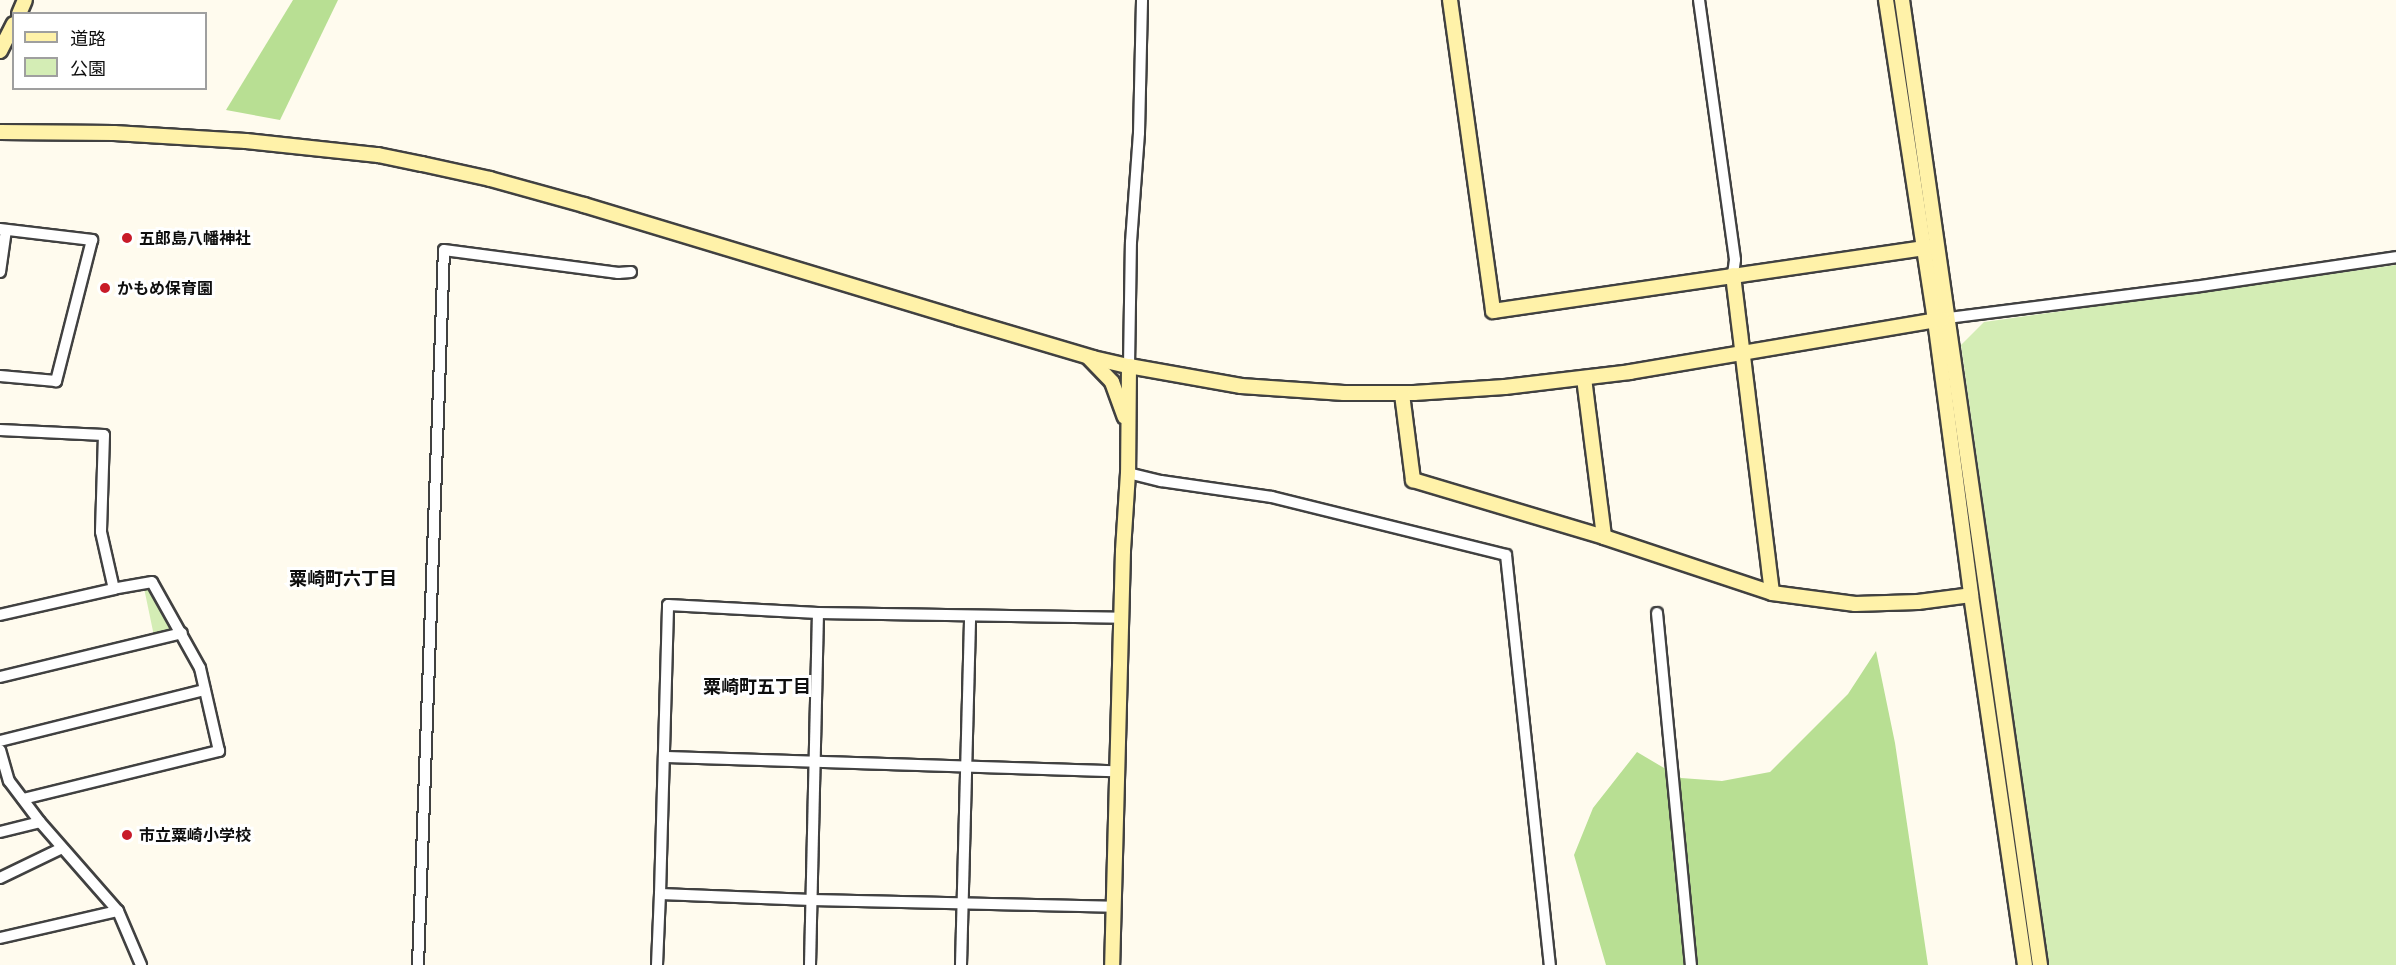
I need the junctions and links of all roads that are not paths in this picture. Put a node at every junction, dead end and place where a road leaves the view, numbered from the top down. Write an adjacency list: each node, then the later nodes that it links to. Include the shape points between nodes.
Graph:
1 (1142, 0): 18 (street)
2 (1450, 0): 14 (street, via 1493,311)
3 (1699, 0): 14 (street, via 1735,260)
4 (1886, 0): 10 (street)
5 (1902, 0): 10 (street)
6 (12, 28): 7 (street)
7 (0, 50)
8 (0, 132): 17 (street, via 114,133 246,141 357,152 422,164 584,205)
9 (3, 230): 12 (street); 19 (street, via 92,240 56,381)
10 (1929, 247): 14 (street); 15 (street)
11 (2396, 257): 15 (street)
12 (0, 272)
13 (631, 272): 56 (street, via 444,250)
14 (1733, 275): 16 (street)
15 (1942, 319): 16 (street); 28 (street); 64 (street)
16 (1744, 353): 20 (street); 27 (street)
17 (1087, 356): 18 (street); 22 (street, via 1112,382)
18 (1129, 366): 21 (street, via 1241,386); 22 (street)
19 (0, 376)
20 (1584, 378): 21 (street); 25 (street)
21 (1402, 394): 25 (street, via 1413,480)
22 (1128, 424): 24 (street)
23 (0, 430): 26 (street, via 104,435 101,532)
24 (1128, 473): 33 (street); 61 (street, via 1272,497 1506,555)
25 (1604, 537): 27 (street)
26 (114, 589): 31 (street); 34 (street, via 152,582)
27 (1772, 593): 28 (street, via 1855,604)
28 (1971, 595): 63 (street)
29 (818, 613): 32 (street); 39 (street, via 668,604); 40 (street)
30 (1657, 613): 62 (street)
31 (0, 615)
32 (970, 616): 33 (street); 41 (street)
33 (1123, 618): 42 (street)
34 (182, 633): 35 (street); 36 (street, via 200,668)
35 (0, 677)
36 (205, 690): 37 (street); 44 (street, via 219,750)
37 (0, 741)
38 (0, 750): 43 (street)
39 (664, 757): 40 (street); 49 (street)
40 (815, 762): 41 (street); 50 (street)
41 (965, 765): 42 (street); 51 (street)
42 (1117, 771): 52 (street)
43 (5, 782): 44 (street)
44 (23, 799): 45 (street)
45 (40, 822): 46 (street); 47 (street)
46 (0, 832)
47 (63, 848): 48 (street); 53 (street)
48 (0, 878)
49 (660, 894): 50 (street); 57 (street)
50 (812, 900): 51 (street); 58 (street)
51 (963, 903): 52 (street); 59 (street)
52 (1114, 907): 60 (street)
53 (118, 911): 54 (street); 55 (street)
54 (0, 938)
55 (141, 965)
56 (418, 965)
57 (657, 965)
58 (810, 965)
59 (961, 965)
60 (1112, 965)
61 (1550, 965)
62 (1691, 965)
63 (2025, 965)
64 (2040, 965)

